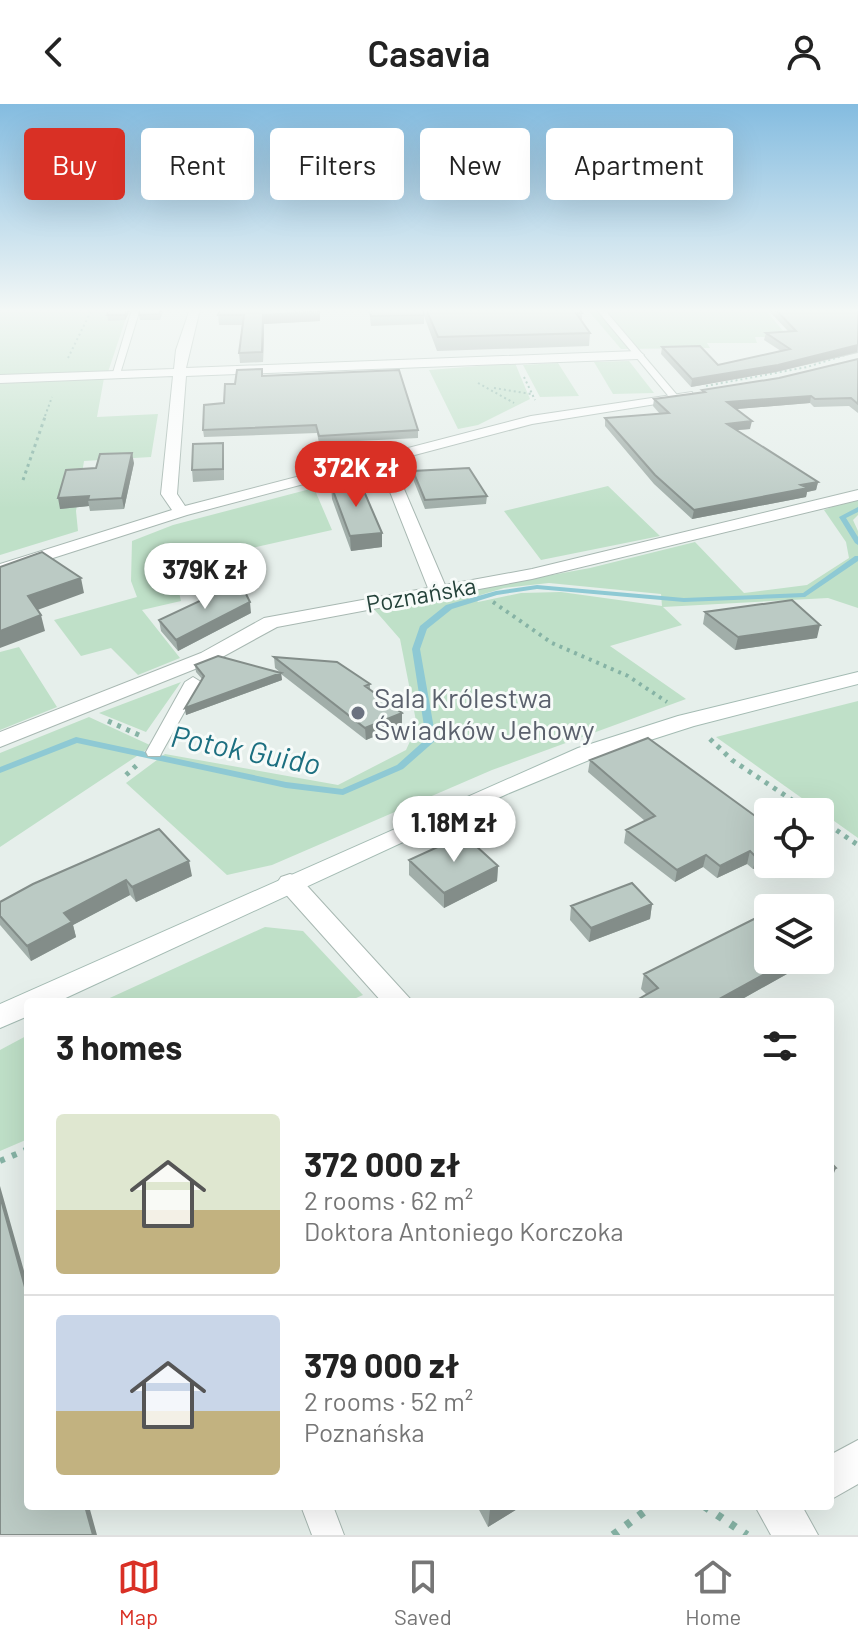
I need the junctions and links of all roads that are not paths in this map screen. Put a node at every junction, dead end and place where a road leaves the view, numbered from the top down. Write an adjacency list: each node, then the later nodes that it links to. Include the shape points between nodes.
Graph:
1 (74, 376): 4 (street)
2 (181, 376): 9 (street, via 169,494)
3 (656, 376): 6 (lane)
4 (0, 379)
5 (699, 393): 6 (street)
6 (674, 397): 7 (street, via 531,420)
7 (384, 459): 9 (street); 11 (street)
8 (858, 495): 11 (street, Poznańska, via 532,574)
9 (181, 512): 10 (street)
10 (0, 570)
11 (438, 590): 14 (street, Poznańska, via 271,622 208,657)
12 (858, 678): 16 (street, via 586,753)
13 (193, 682): 15 (lane)
14 (0, 740)
15 (156, 748)
16 (290, 883): 17 (street); 18 (street)
17 (38, 998)
18 (395, 998)
19 (24, 1005): 20 (street)
20 (0, 1017)
21 (858, 1460): 22 (street)
22 (834, 1476)
23 (319, 1510): 24 (lane)
24 (328, 1535)

